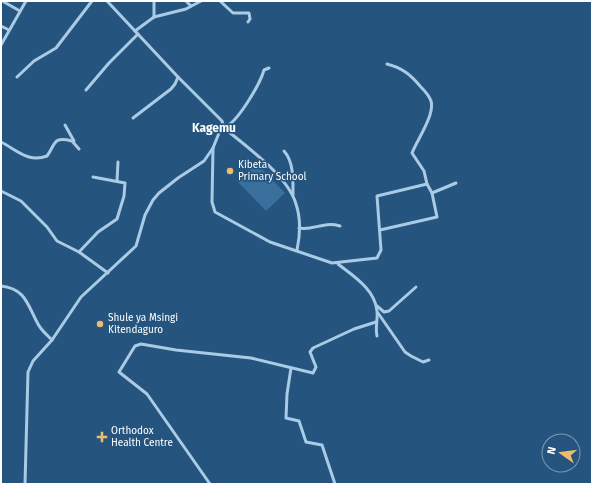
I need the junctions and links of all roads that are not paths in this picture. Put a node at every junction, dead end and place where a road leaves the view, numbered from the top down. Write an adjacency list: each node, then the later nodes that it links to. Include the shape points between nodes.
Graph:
1 (26, 1): 10 (street)
2 (92, 1): 20 (street, via 56,48 34,61)
3 (107, 1): 15 (street)
4 (154, 1): 11 (street)
5 (186, 1): 9 (street)
6 (201, 1): 9 (street)
7 (220, 1): 12 (street, via 234,13 249,13)
8 (4, 2): 10 (street)
9 (191, 6): 11 (street)
10 (20, 11): 14 (street)
11 (154, 17): 15 (street)
12 (248, 22)
13 (1, 26): 14 (street)
14 (8, 30): 17 (street)
15 (135, 31): 16 (street)
16 (138, 34): 21 (street); 22 (street)
17 (1, 45)
18 (387, 64): 35 (street, via 408,72 431,100 429,116 412,153 424,171)
19 (269, 68): 25 (street, via 264,70 258,85 236,118)
20 (17, 77)
21 (178, 78): 23 (street, via 171,89); 25 (street, via 222,121)
22 (86, 90)
23 (133, 118)
24 (64, 126): 27 (street)
25 (224, 128): 28 (street); 38 (street, via 276,174)
26 (1, 142): 27 (street, via 23,156 36,158 48,155 57,141 67,140)
27 (75, 143): 29 (street)
28 (213, 148): 42 (street, via 212,202 215,212 270,242); 45 (street, via 204,161 159,193 144,215 136,246)
29 (79, 149)
30 (284, 151): 38 (street, via 288,155)
31 (118, 162): 33 (street)
32 (93, 177): 33 (street)
33 (117, 181): 43 (street, via 126,184 118,218 94,235)
34 (456, 183): 37 (street)
35 (427, 184): 37 (street); 41 (street, via 377,196)
36 (1, 191): 43 (street, via 21,201 57,241)
37 (432, 193): 41 (street, via 437,217)
38 (293, 195): 40 (street)
39 (340, 226): 40 (street, via 328,224 307,229)
40 (299, 228): 42 (street)
41 (380, 230): 44 (street, via 381,250 378,258)
42 (297, 250): 44 (street)
43 (79, 252): 45 (street)
44 (338, 264): 48 (street, via 357,278 371,293)
45 (108, 273): 52 (street, via 78,301)
46 (1, 286): 52 (street, via 13,288 22,294 41,328)
47 (416, 286): 48 (street, via 389,311 383,312)
48 (375, 305): 49 (street)
49 (377, 312): 50 (street); 53 (street, via 407,354 423,362)
50 (376, 322): 51 (street); 54 (street, via 313,348 310,352 316,367 314,373)
51 (377, 336)
52 (52, 340): 55 (street, via 33,361 28,372)
53 (429, 360)
54 (291, 368): 56 (street, via 250,358 141,344 135,346 128,356 119,372 147,394); 57 (street, via 286,418 299,420 306,442 322,445)
55 (25, 484)
56 (210, 484)
57 (335, 484)

